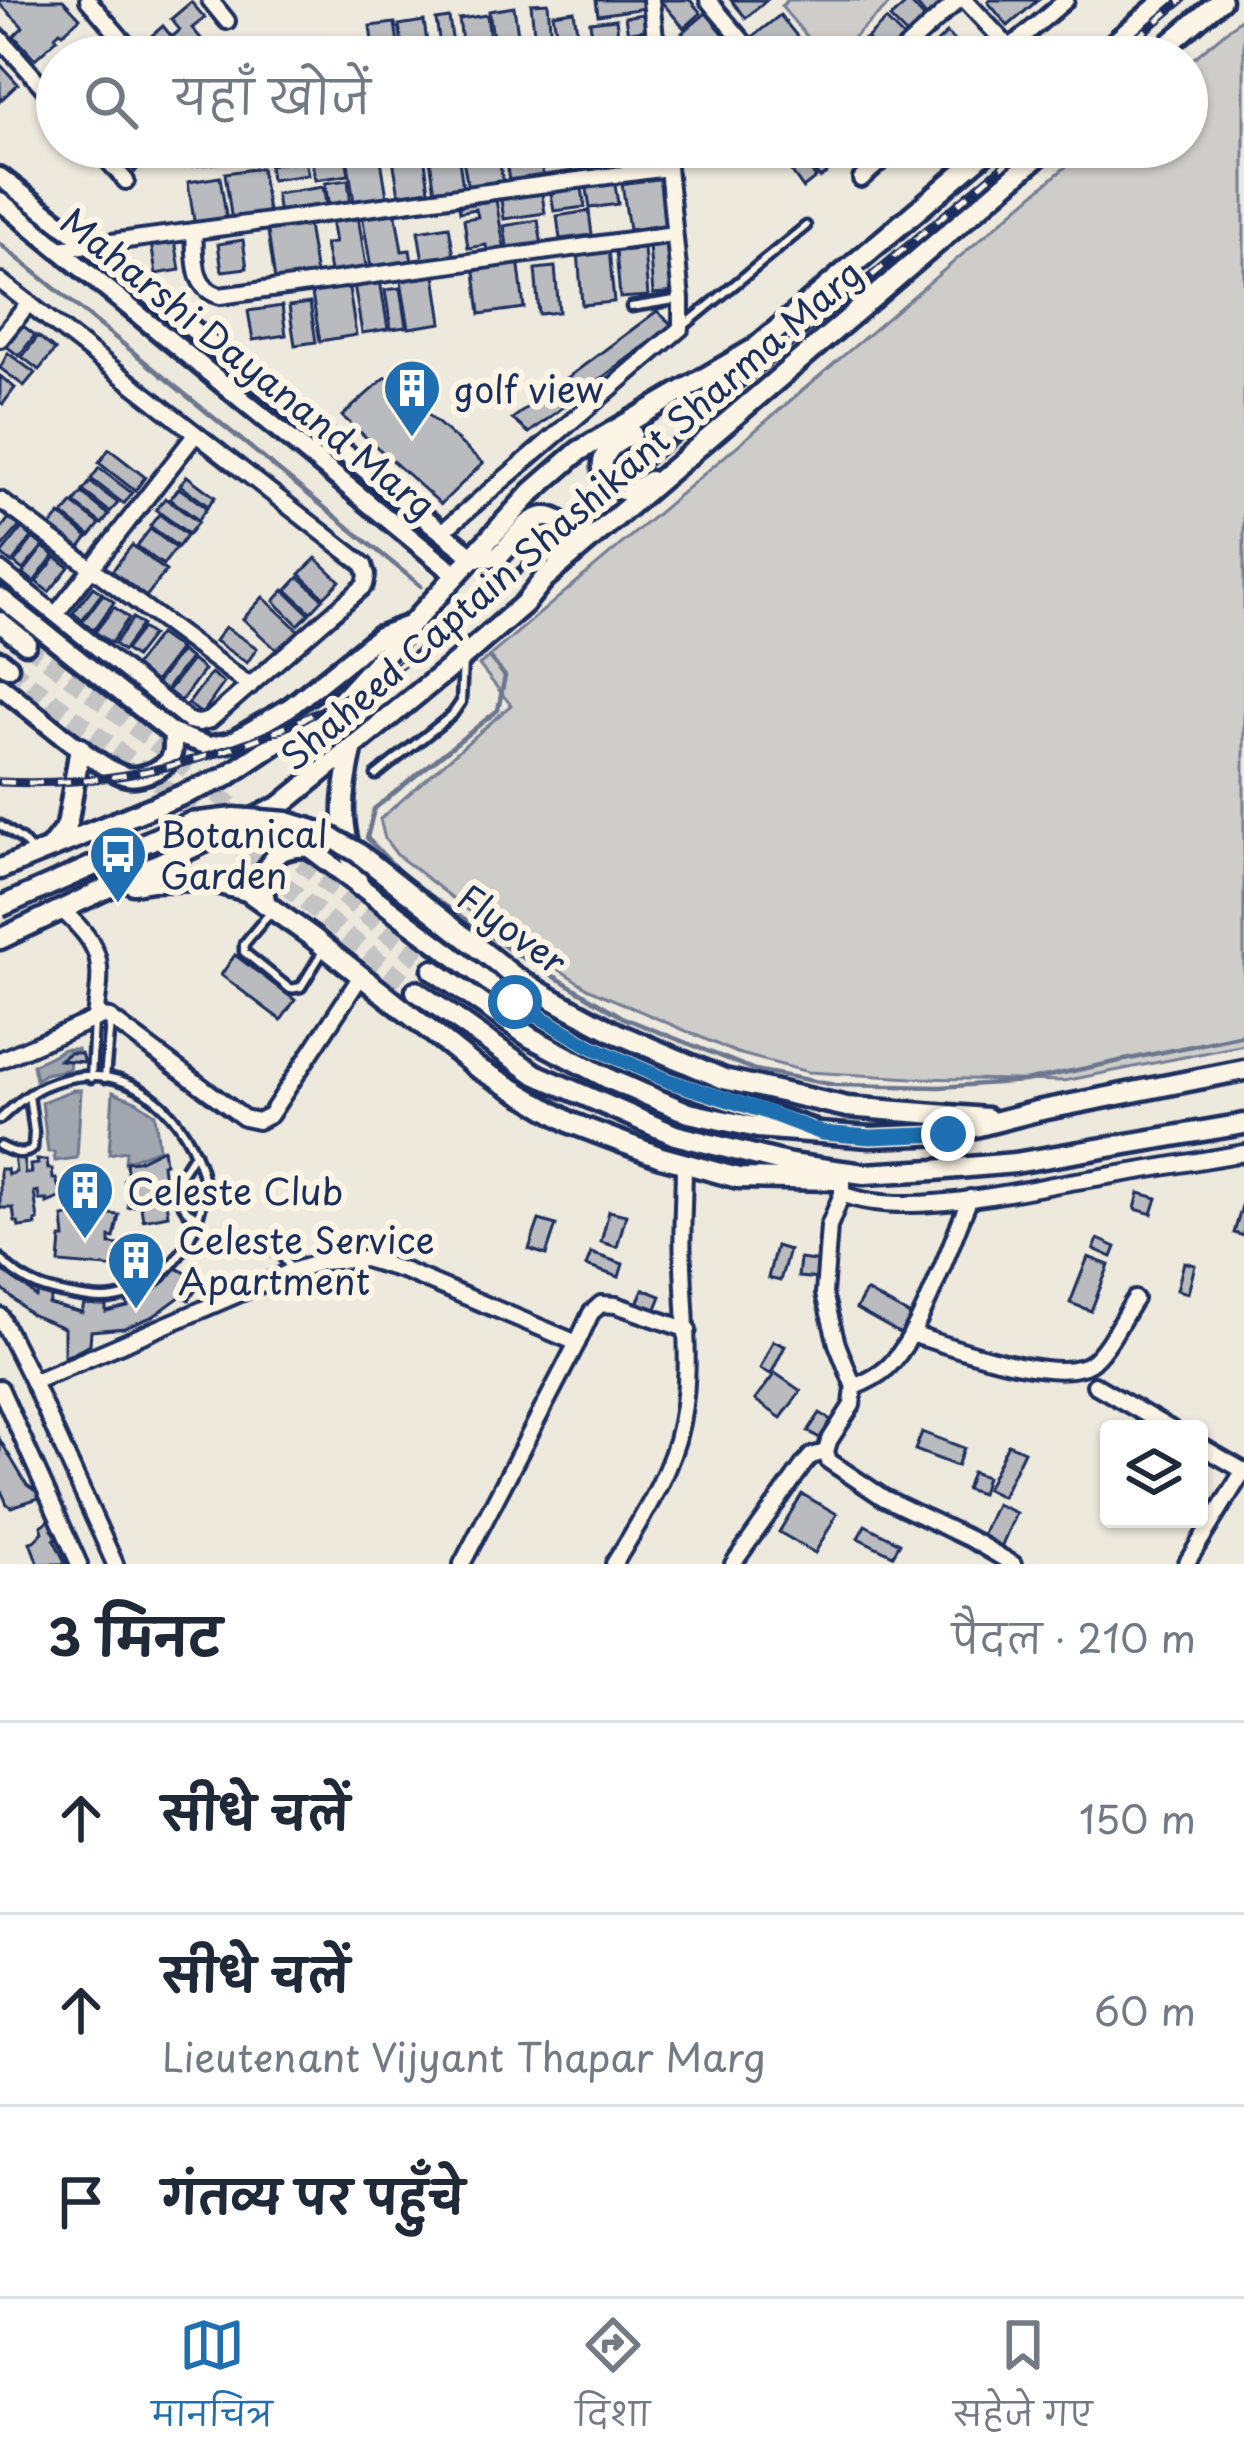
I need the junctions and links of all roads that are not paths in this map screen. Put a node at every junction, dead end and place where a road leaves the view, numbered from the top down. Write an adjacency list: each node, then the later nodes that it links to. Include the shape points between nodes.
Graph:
1 (88, 0): 10 (street)
2 (210, 0): 9 (street)
3 (651, 0): 11 (street)
4 (962, 0): 13 (street); 14 (street)
5 (1165, 0): 16 (main road)
6 (1221, 0): 17 (main road)
7 (1064, 1): 15 (street)
8 (713, 2): 12 (street)
9 (227, 21)
10 (118, 36)
11 (656, 36)
12 (740, 36)
13 (920, 36)
14 (993, 36)
15 (1028, 36)
16 (1123, 36)
17 (1179, 36)
18 (0, 38): 19 (street)
19 (36, 79)
20 (115, 168): 27 (street)
21 (668, 168): 30 (street); 31 (street)
22 (873, 168): 26 (street)
23 (967, 168): 40 (main road, Shaheed Captain Shashikant Sharma Marg)
24 (1025, 168): 42 (main road, Shaheed Captain Shashikant Sharma Marg)
25 (0, 177): 32 (street, Maharshi Dayanand Marg)
26 (861, 179)
27 (126, 181)
28 (0, 201): 33 (street, Maharshi Dayanand Marg)
29 (806, 226): 38 (lane)
30 (194, 231): 31 (street, via 198,281 220,296); 32 (street)
31 (674, 234): 35 (street)
32 (89, 245): 33 (street); 44 (street, Maharshi Dayanand Marg)
33 (59, 249): 48 (street, Maharshi Dayanand Marg)
34 (0, 280): 36 (street)
35 (681, 299): 37 (lane); 38 (street)
36 (29, 303): 39 (street); 41 (street)
37 (632, 307)
38 (681, 328): 44 (street)
39 (0, 339)
40 (754, 349): 42 (main road, via 615,444 602,464 612,486 628,491); 45 (main road, Shaheed Captain Shashikant Sharma Marg, via 579,451)
41 (195, 435): 46 (street); 57 (street, via 368,575)
42 (677, 466): 49 (main road, Shaheed Captain Shashikant Sharma Marg)
43 (0, 500): 46 (street)
44 (442, 532): 45 (street, Maharshi Dayanand Marg)
45 (473, 557): 48 (main road, Shaheed Captain Shashikant Sharma Marg); 49 (main road, via 498,557 536,519 557,520 569,544)
46 (91, 569): 51 (street); 57 (street)
47 (0, 570): 51 (street)
48 (456, 574): 53 (main road, Shaheed Captain Shashikant Sharma Marg)
49 (544, 579): 55 (main road, Shaheed Captain Shashikant Sharma Marg)
50 (0, 597): 58 (street)
51 (56, 614): 57 (street, via 189,722 210,720)
52 (0, 622): 54 (main road)
53 (412, 624): 58 (street, via 379,635 290,707 231,742 209,746); 63 (main road, Shaheed Captain Shashikant Sharma Marg, via 344,698 224,778)
54 (26, 644)
55 (463, 657): 59 (main road, Shaheed Captain Shashikant Sharma Marg); 61 (lane, via 461,703)
56 (3, 671): 60 (street)
57 (250, 686)
58 (172, 733): 60 (street, via 171,760 138,776 115,772)
59 (353, 746): 65 (main road, via 342,815); 66 (main road, Shaheed Captain Shashikant Sharma Marg, via 265,814)
60 (80, 748): 63 (main road, via 67,826)
61 (376, 775)
62 (0, 826): 63 (lane)
63 (43, 851): 64 (main road, Shaheed Captain Shashikant Sharma Marg)
64 (0, 868)
65 (359, 886): 68 (street, via 309,848 290,847 264,875); 84 (street, via 515,1002 590,1046)
66 (107, 889): 68 (main road, via 204,880 247,891); 69 (main road, Shaheed Captain Shashikant Sharma Marg)
67 (0, 907): 82 (main road, Flyover, bridge, via 190,824 287,822 357,852 514,976 670,1058 847,1107)
68 (270, 907): 71 (main road); 71 (lane, via 244,952 290,988 302,987)
69 (62, 910): 70 (main road, Shaheed Captain Shashikant Sharma Marg); 75 (street, via 98,954)
70 (0, 939)
71 (325, 948): 73 (main road)
72 (433, 970): 84 (main road, via 530,1037 689,1113)
73 (361, 976): 75 (street, via 270,1115 258,1121); 88 (main road, via 476,1067 572,1124)
74 (416, 991): 89 (main road, via 535,1074 675,1135)
75 (102, 1018): 76 (street); 78 (lane); 79 (lane)
76 (0, 1060)
77 (1244, 1070): 82 (main road)
78 (91, 1078): 79 (lane); 80 (lane, via 46,1084)
79 (105, 1078): 86 (lane, via 157,1098)
80 (29, 1095): 81 (lane); 85 (lane, via 32,1150)
81 (0, 1119)
82 (1010, 1120): 84 (main road, via 948,1134)
83 (1244, 1124): 89 (main road, via 1016,1163)
84 (822, 1133)
85 (0, 1146)
86 (194, 1152): 91 (lane); 94 (lane, via 203,1176)
87 (1244, 1153): 92 (street)
88 (684, 1163): 90 (main road, via 738,1178); 100 (street)
89 (864, 1174): 90 (main road)
90 (842, 1187): 92 (street, via 859,1201 891,1205); 105 (street, via 829,1226 824,1294)
91 (178, 1188)
92 (970, 1198): 101 (street)
93 (180, 1200): 94 (lane)
94 (197, 1217): 96 (lane, via 173,1264 126,1296 98,1300 45,1288 22,1281)
95 (216, 1234): 97 (lane, via 280,1253)
96 (0, 1258)
97 (292, 1271): 102 (street, via 365,1259); 103 (street)
98 (1135, 1299): 101 (street, via 1096,1359 1072,1370 1019,1365)
99 (0, 1316): 103 (street)
100 (688, 1330): 102 (street, via 601,1304); 114 (street, via 676,1442)
101 (910, 1334): 105 (street, via 886,1369)
102 (577, 1343): 113 (street)
103 (33, 1382): 112 (street)
104 (1095, 1385): 107 (street)
105 (854, 1387): 109 (street)
106 (0, 1388): 111 (street)
107 (1156, 1420)
108 (1208, 1450): 110 (street)
109 (826, 1452): 115 (street, via 804,1464); 116 (street, via 884,1498)
110 (1244, 1471): 117 (street)
111 (79, 1564)
112 (116, 1564)
113 (462, 1564)
114 (614, 1564)
115 (733, 1564)
116 (1013, 1564)
117 (1186, 1564)

